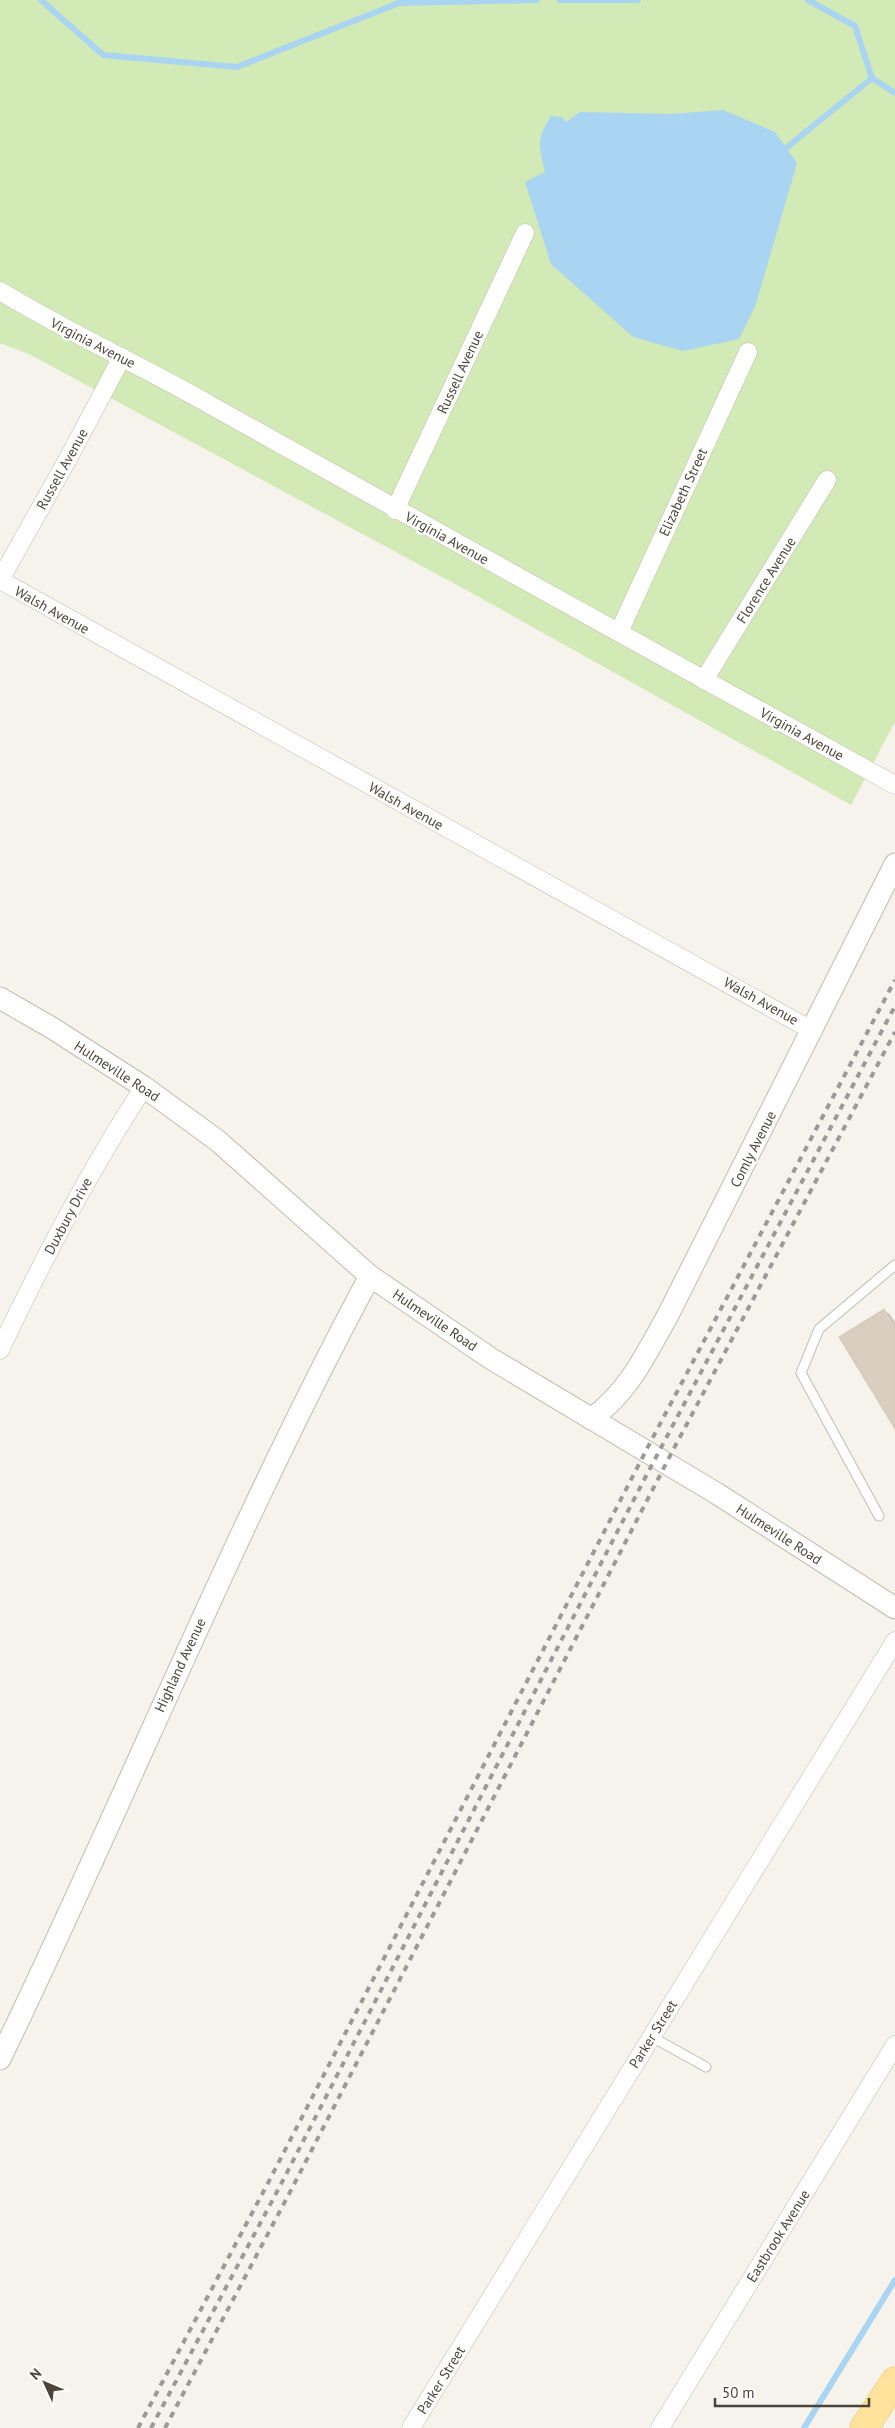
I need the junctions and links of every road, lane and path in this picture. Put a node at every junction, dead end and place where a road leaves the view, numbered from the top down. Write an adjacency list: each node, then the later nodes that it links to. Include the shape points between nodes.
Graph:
1 (525, 233): 6 (street, Russell Avenue)
2 (0, 291): 4 (street, Virginia Avenue)
3 (748, 352): 8 (street, Elizabeth Street)
4 (122, 357): 6 (street, Virginia Avenue); 7 (street, Russell Avenue)
5 (828, 480): 9 (street, Florence Avenue)
6 (395, 510): 8 (street, Virginia Avenue)
7 (0, 580): 13 (street, Walsh Avenue)
8 (619, 632): 9 (street, Virginia Avenue)
9 (704, 680): 10 (street, Virginia Avenue)
10 (895, 785)
11 (895, 864): 13 (street, Comly Avenue)
12 (0, 998): 14 (street, Hulmeville Road)
13 (813, 1030): 18 (street, Comly Avenue, via 636,1371 616,1399)
14 (144, 1087): 16 (street, Hulmeville Road, via 218,1141); 17 (street, Duxbury Drive, via 80,1192)
15 (895, 1265): 19 (lane, via 818,1329 801,1373)
16 (370, 1276): 18 (street, Hulmeville Road, via 490,1358); 24 (street, Highland Avenue, via 324,1361 259,1496)
17 (0, 1350)
18 (591, 1419): 20 (street, Hulmeville Road, via 716,1493)
19 (879, 1516)
20 (895, 1608)
21 (895, 1641): 22 (street, Parker Street)
22 (652, 2037): 25 (lane); 27 (street, Parker Street)
23 (895, 2045): 28 (street, Eastbrook Avenue)
24 (0, 2059)
25 (706, 2067)
26 (895, 2381): 29 (main road)
27 (412, 2428)
28 (660, 2428)
29 (864, 2428)

